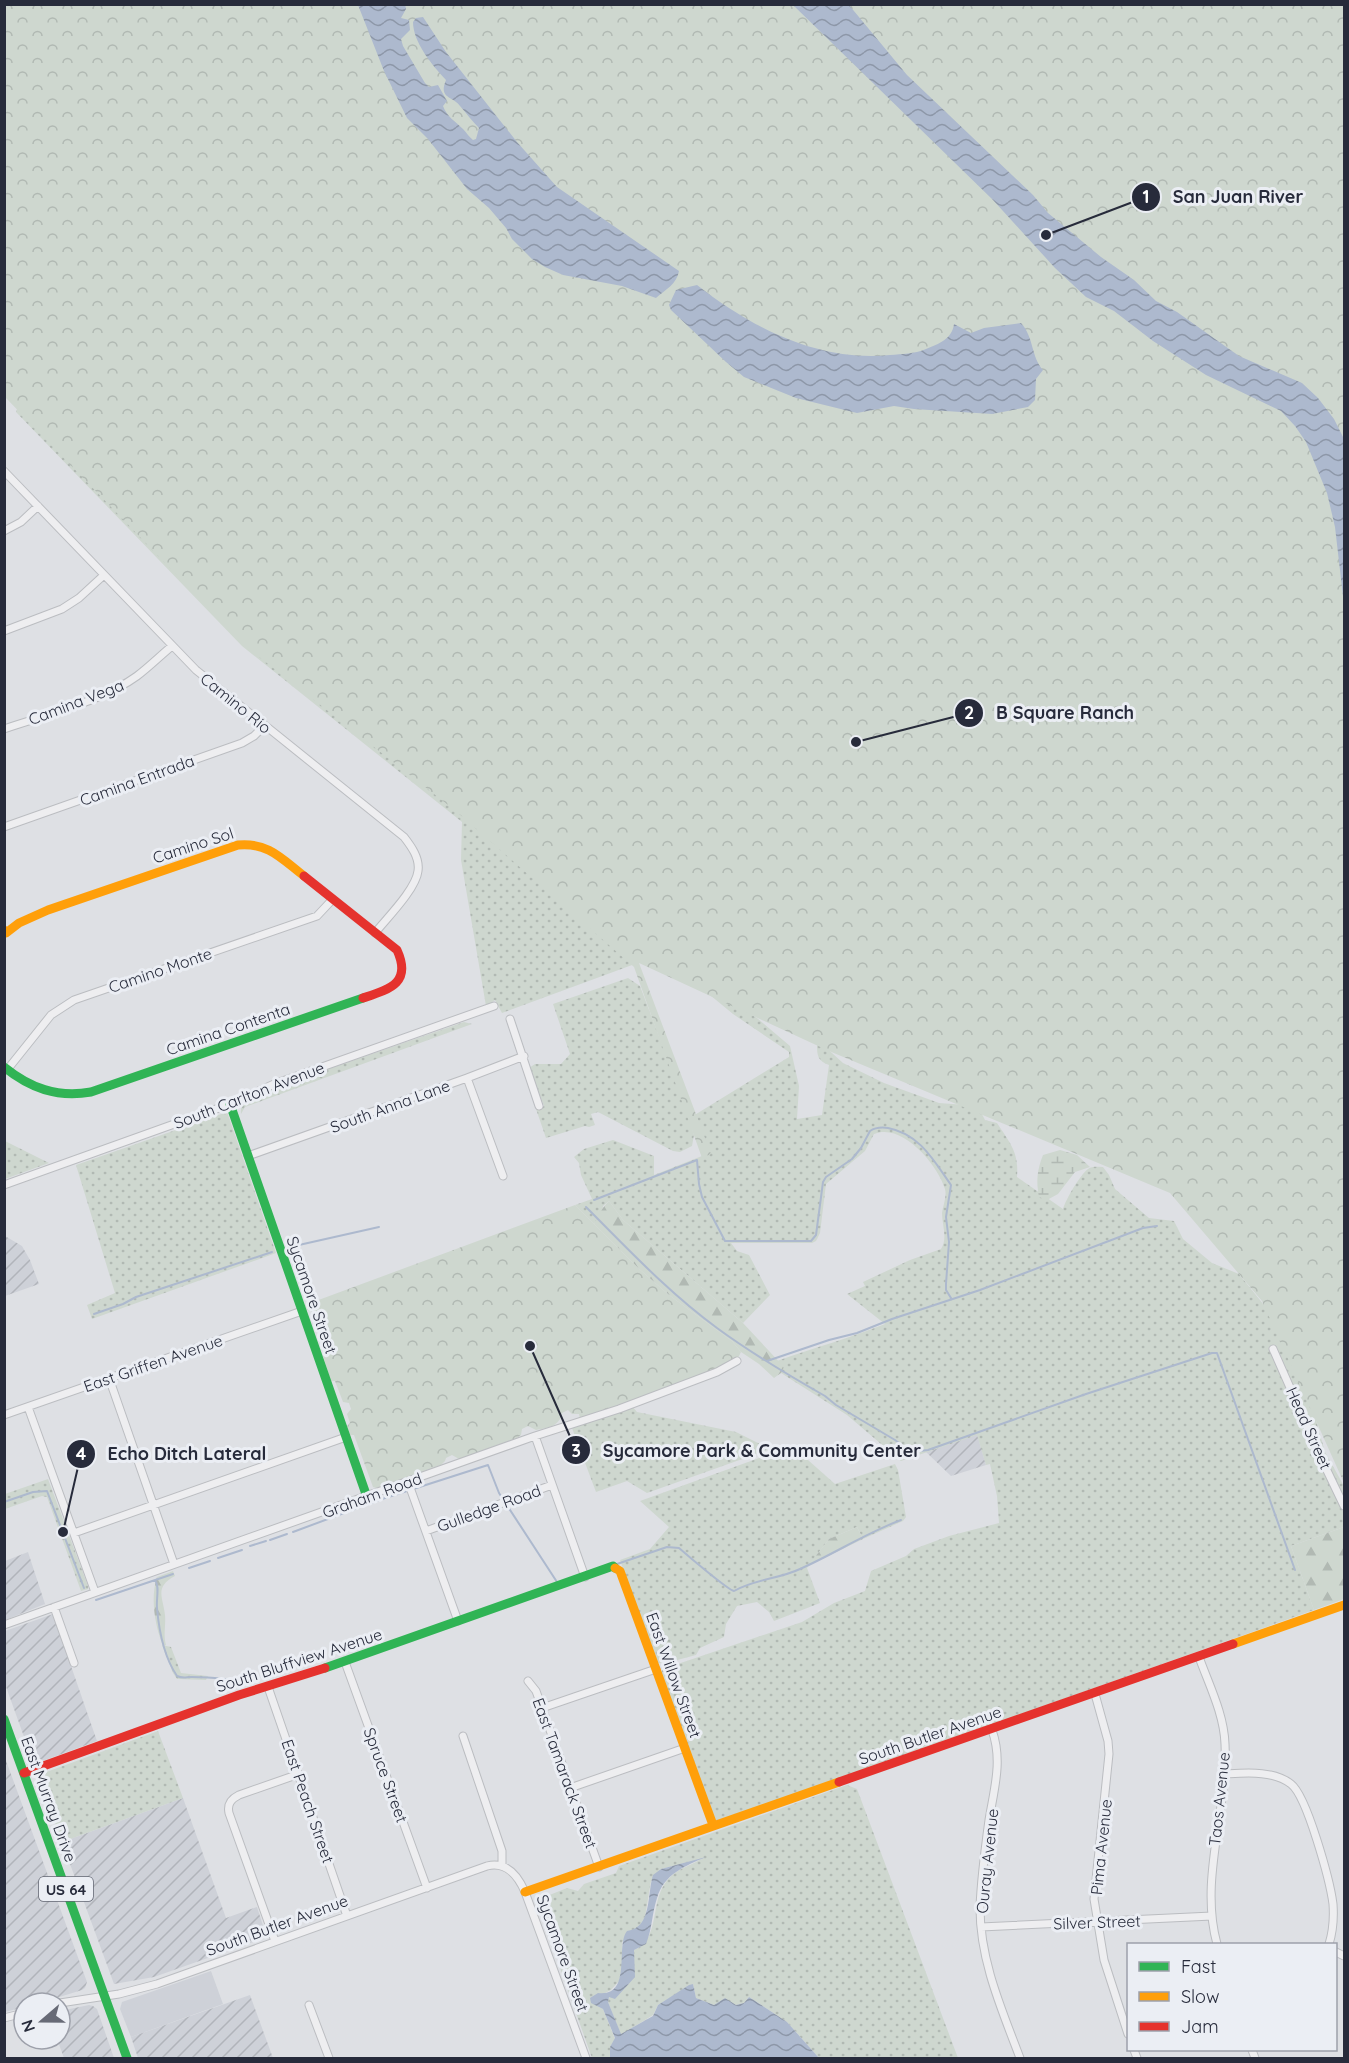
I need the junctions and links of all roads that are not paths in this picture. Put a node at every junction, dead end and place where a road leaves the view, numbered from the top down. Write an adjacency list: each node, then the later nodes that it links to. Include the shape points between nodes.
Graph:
1 (4, 471): 2 (street, Camino Rio)
2 (38, 506): 3 (street); 4 (street, Camino Rio)
3 (4, 531)
4 (104, 574): 5 (street, via 62,609); 6 (street, Camino Rio)
5 (4, 631)
6 (172, 646): 7 (street, Camino Rio); 8 (street, Camina Vega, via 123,685)
7 (264, 726): 9 (street, Camina Entrada, via 242,743); 12 (street, Camino Rio, via 404,837 415,851 418,870 412,885)
8 (4, 729)
9 (4, 827)
10 (332, 900): 11 (main road, Camino Sol, via 270,849 241,844 48,910 6,933); 12 (main road, Camino Sol); 16 (street, Camino Monte, via 316,916 74,999 51,1015)
11 (4, 930)
12 (375, 933): 16 (main road, Camina Contenta, via 397,950 403,960 400,979 387,990 74,1096 37,1089)
13 (494, 1006): 18 (street, South Carlton Avenue, via 274,1084)
14 (510, 1019): 15 (street)
15 (524, 1056): 17 (street); 19 (street)
16 (6, 1069)
17 (467, 1078): 20 (street, South Anna Lane); 21 (street, South Anna Lane)
18 (230, 1104): 20 (main road, Sycamore Street); 22 (street, South Carlton Avenue)
19 (539, 1106)
20 (248, 1156): 23 (main road, Sycamore Street)
21 (503, 1176)
22 (4, 1185)
23 (302, 1311): 26 (street, East Griffen Avenue); 30 (main road, Sycamore Street)
24 (1273, 1349): 35 (street, Head Street)
25 (737, 1361): 29 (street, Graham Road, via 627,1406)
26 (109, 1378): 27 (street, East Griffen Avenue); 34 (street)
27 (28, 1407): 28 (street, East Griffen Avenue); 37 (street)
28 (4, 1415)
29 (535, 1436): 31 (street, Graham Road); 32 (street)
30 (346, 1437): 33 (main road, Sycamore Street); 34 (street)
31 (408, 1482): 33 (street, Graham Road); 36 (street)
32 (552, 1485): 36 (street, Gulledge Road); 39 (street)
33 (367, 1497): 38 (street, Graham Road)
34 (153, 1505): 37 (street); 38 (street)
35 (1344, 1506)
36 (426, 1531): 43 (street)
37 (74, 1533): 40 (street)
38 (174, 1564): 40 (street, Graham Road)
39 (585, 1577): 43 (main road, South Bluffview Avenue); 48 (main road, East Willow Street, via 610,1567 619,1569)
40 (94, 1592): 42 (street, Graham Road)
41 (1344, 1605): 45 (main road, South Butler Avenue)
42 (54, 1606): 44 (street, Graham Road); 47 (street)
43 (458, 1621): 46 (main road, South Bluffview Avenue)
44 (4, 1625)
45 (1199, 1657): 51 (main road, South Butler Avenue); 59 (street, Taos Avenue, via 1223,1728)
46 (345, 1662): 50 (main road, South Bluffview Avenue); 64 (street, Spruce Street)
47 (74, 1663)
48 (656, 1669): 52 (street); 56 (main road, East Willow Street)
49 (528, 1681): 52 (street, East Tamarack Street)
50 (268, 1687): 57 (main road, South Bluffview Avenue); 58 (street, East Peach Street)
51 (1095, 1694): 54 (main road, South Butler Avenue); 68 (street, Pima Avenue, via 1109,1754 1095,1876)
52 (542, 1708): 60 (street, East Tamarack Street)
53 (4, 1719): 57 (main road, East Murray Drive / US 64)
54 (992, 1730): 61 (main road, South Butler Avenue); 69 (street, Ouray Avenue, via 998,1771 982,1874)
55 (463, 1737): 62 (street, via 502,1851)
56 (685, 1748): 60 (street); 61 (main road, East Willow Street)
57 (24, 1773): 73 (main road, East Murray Drive / US 64)
58 (299, 1774): 66 (street, East Peach Street); 70 (street, via 238,1795 228,1806)
59 (1224, 1774): 67 (street, Taos Avenue); 72 (street, via 1254,1773 1281,1779 1289,1782 1302,1798 1331,1894 1334,1919)
60 (570, 1788): 63 (street, East Tamarack Street)
61 (713, 1826): 63 (main road, South Butler Avenue)
62 (502, 1865): 64 (street, South Butler Avenue, via 487,1866); 65 (street, Sycamore Street, via 514,1874)
63 (599, 1867): 65 (main road, South Butler Avenue)
64 (427, 1888): 66 (street, South Butler Avenue)
65 (525, 1892): 79 (street, Sycamore Street)
66 (347, 1916): 70 (street, South Butler Avenue)
67 (1212, 1916): 68 (street, Silver Street); 71 (street, Taos Avenue)
68 (1096, 1921): 69 (street, Silver Street); 76 (street, Pima Avenue)
69 (981, 1927): 80 (street, Ouray Avenue, via 988,1969)
70 (275, 1941): 73 (street, South Butler Avenue, via 157,1984)
71 (1217, 1943)
72 (1329, 1943)
73 (105, 1996): 74 (street, South Butler Avenue); 77 (main road, East Murray Drive / US 64)
74 (72, 2001)
75 (309, 2005): 78 (street)
76 (1127, 2031)
77 (127, 2058)
78 (328, 2058)
79 (586, 2058)
80 (1020, 2058)

